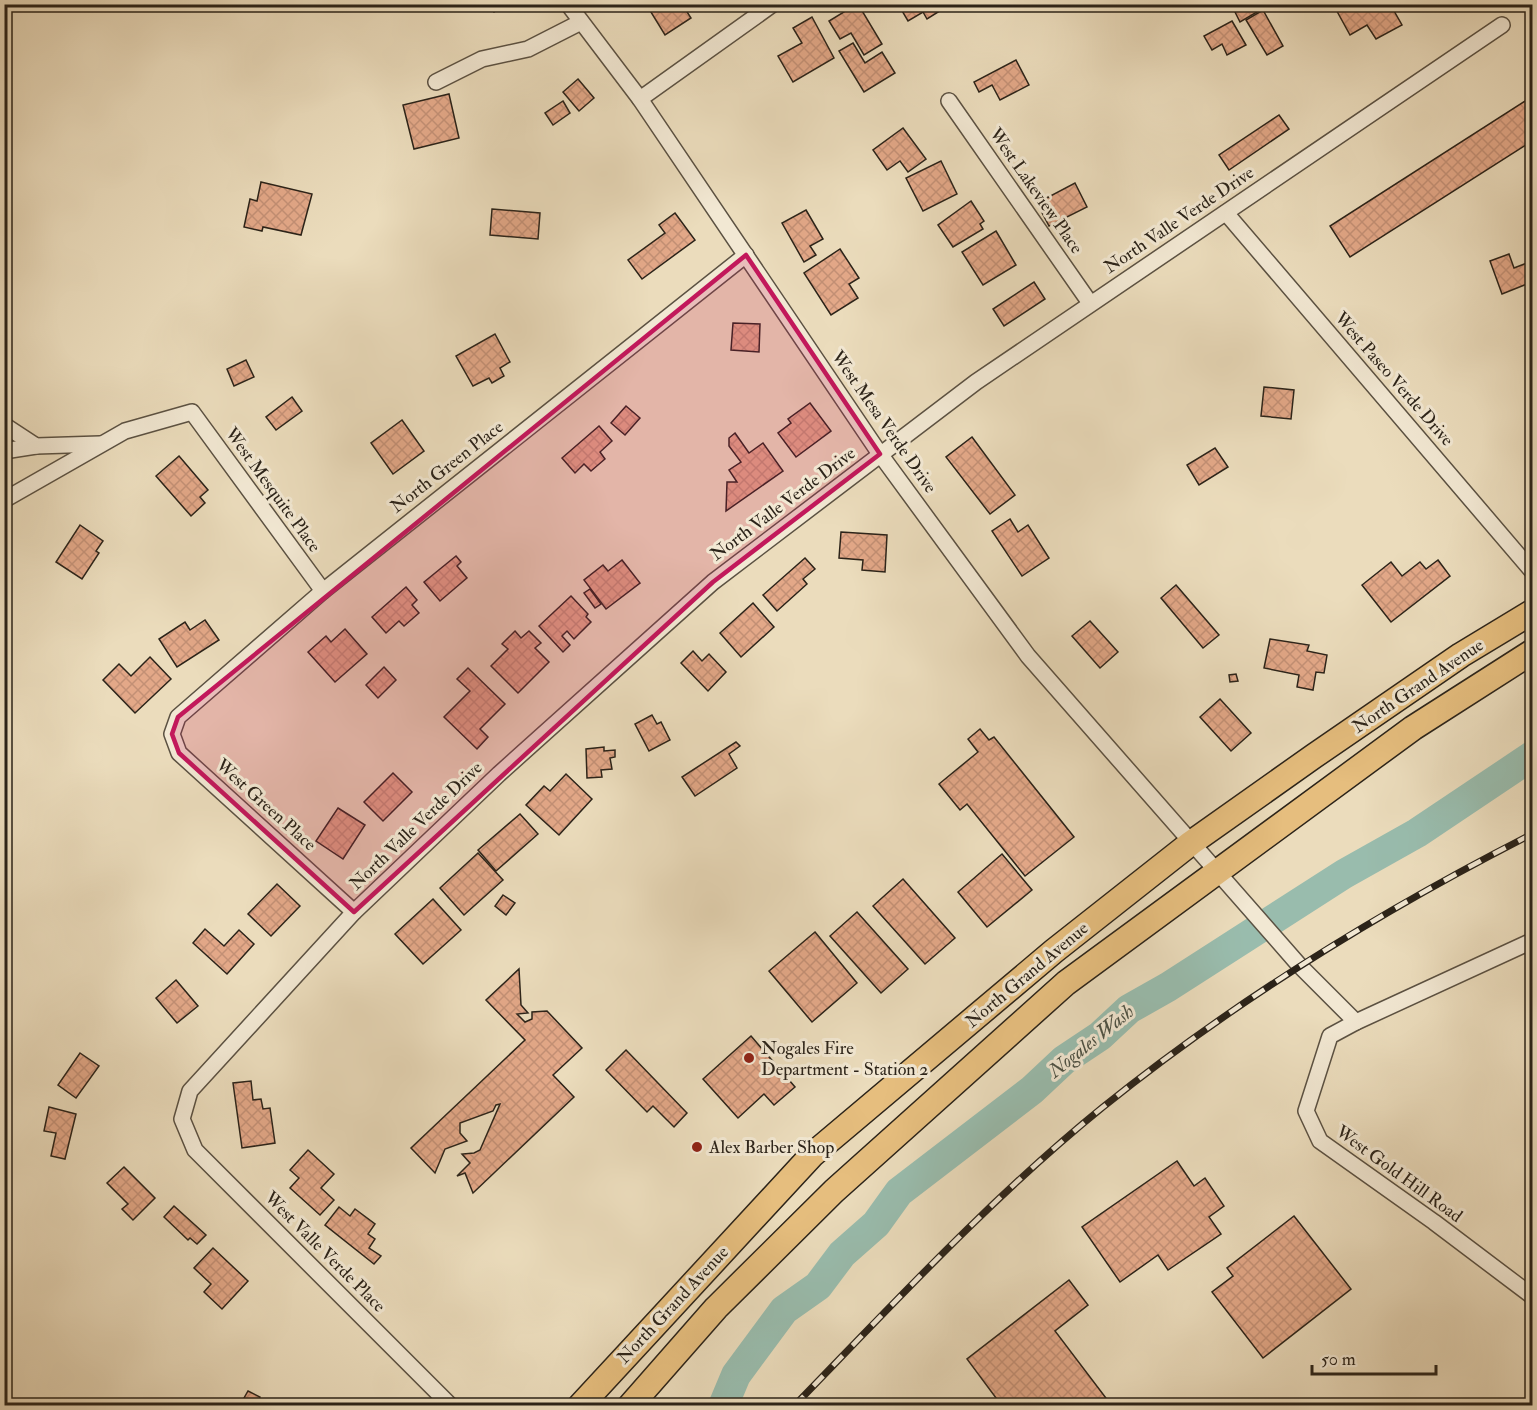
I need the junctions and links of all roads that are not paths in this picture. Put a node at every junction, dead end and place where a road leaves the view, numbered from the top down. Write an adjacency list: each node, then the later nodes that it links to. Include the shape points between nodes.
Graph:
1 (568, 4): 3 (street, West Mesa Verde Drive)
2 (773, 4): 6 (street)
3 (581, 22): 5 (street, via 528,49 482,59); 6 (street, West Mesa Verde Drive)
4 (1502, 25): 8 (street, North Valle Verde Drive)
5 (436, 82)
6 (640, 99): 9 (street, West Mesa Verde Drive)
7 (949, 101): 10 (street, West Lakeview Place)
8 (1226, 213): 10 (street, North Valle Verde Drive); 17 (street, West Paseo Verde Drive)
9 (747, 255): 15 (street, West Mesa Verde Drive); 18 (street, North Green Place)
10 (1090, 303): 15 (street, North Valle Verde Drive)
11 (4, 425): 13 (street)
12 (103, 444): 13 (street); 16 (street); 18 (street, West Mesquite Place, via 125,431 192,412)
13 (36, 446): 14 (street)
14 (4, 451)
15 (880, 454): 22 (street, West Mesa Verde Drive, via 1028,656); 24 (street, North Valle Verde Drive, via 714,582 499,774)
16 (4, 500)
17 (1533, 571)
18 (323, 591): 21 (street, North Green Place)
19 (1533, 612): 22 (main road, North Grand Avenue, via 1443,667)
20 (1533, 652): 23 (main road, North Grand Avenue, via 1413,728)
21 (178, 717): 24 (street, West Green Place, via 172,734 179,753)
22 (1191, 843): 23 (street); 30 (main road, North Grand Avenue, via 1054,951 812,1155)
23 (1216, 872): 26 (street); 31 (main road, North Grand Avenue, via 1066,983 834,1191 716,1308)
24 (354, 912): 27 (street, North Valle Verde Drive, via 190,1091)
25 (1533, 941): 26 (street, West Gold Hill Road)
26 (1356, 1022): 28 (street, West Gold Hill Road, via 1330,1036 1306,1111 1320,1141)
27 (182, 1119): 29 (street, West Valle Verde Place, via 195,1150)
28 (1533, 1296)
29 (451, 1406)
30 (580, 1406)
31 (630, 1406)

